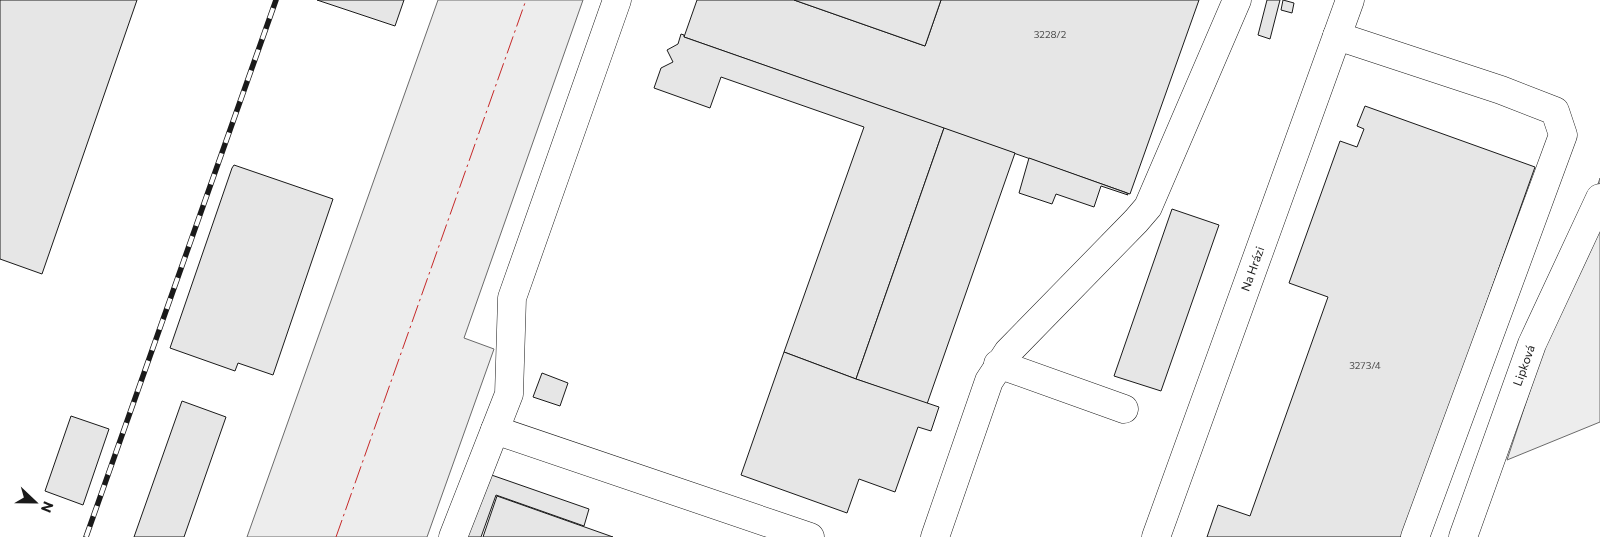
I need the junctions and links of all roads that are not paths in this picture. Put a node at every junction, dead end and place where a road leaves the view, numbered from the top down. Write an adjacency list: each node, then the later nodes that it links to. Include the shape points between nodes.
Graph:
1 (617, 0): 8 (street, via 512,298 509,394)
2 (1237, 0): 6 (street, via 1148,207)
3 (1350, 0): 4 (street, Na Hrázi)
4 (1337, 36): 12 (street, Na Hrázi); 13 (street, via 1555,111 1563,135)
5 (1600, 198): 14 (street, Lipková, via 1532,344)
6 (998, 364): 7 (street); 11 (street)
7 (1124, 409)
8 (495, 430): 9 (street); 10 (street)
9 (453, 537)
10 (810, 537)
11 (935, 537)
12 (1156, 537)
13 (1415, 537)
14 (1463, 537)

